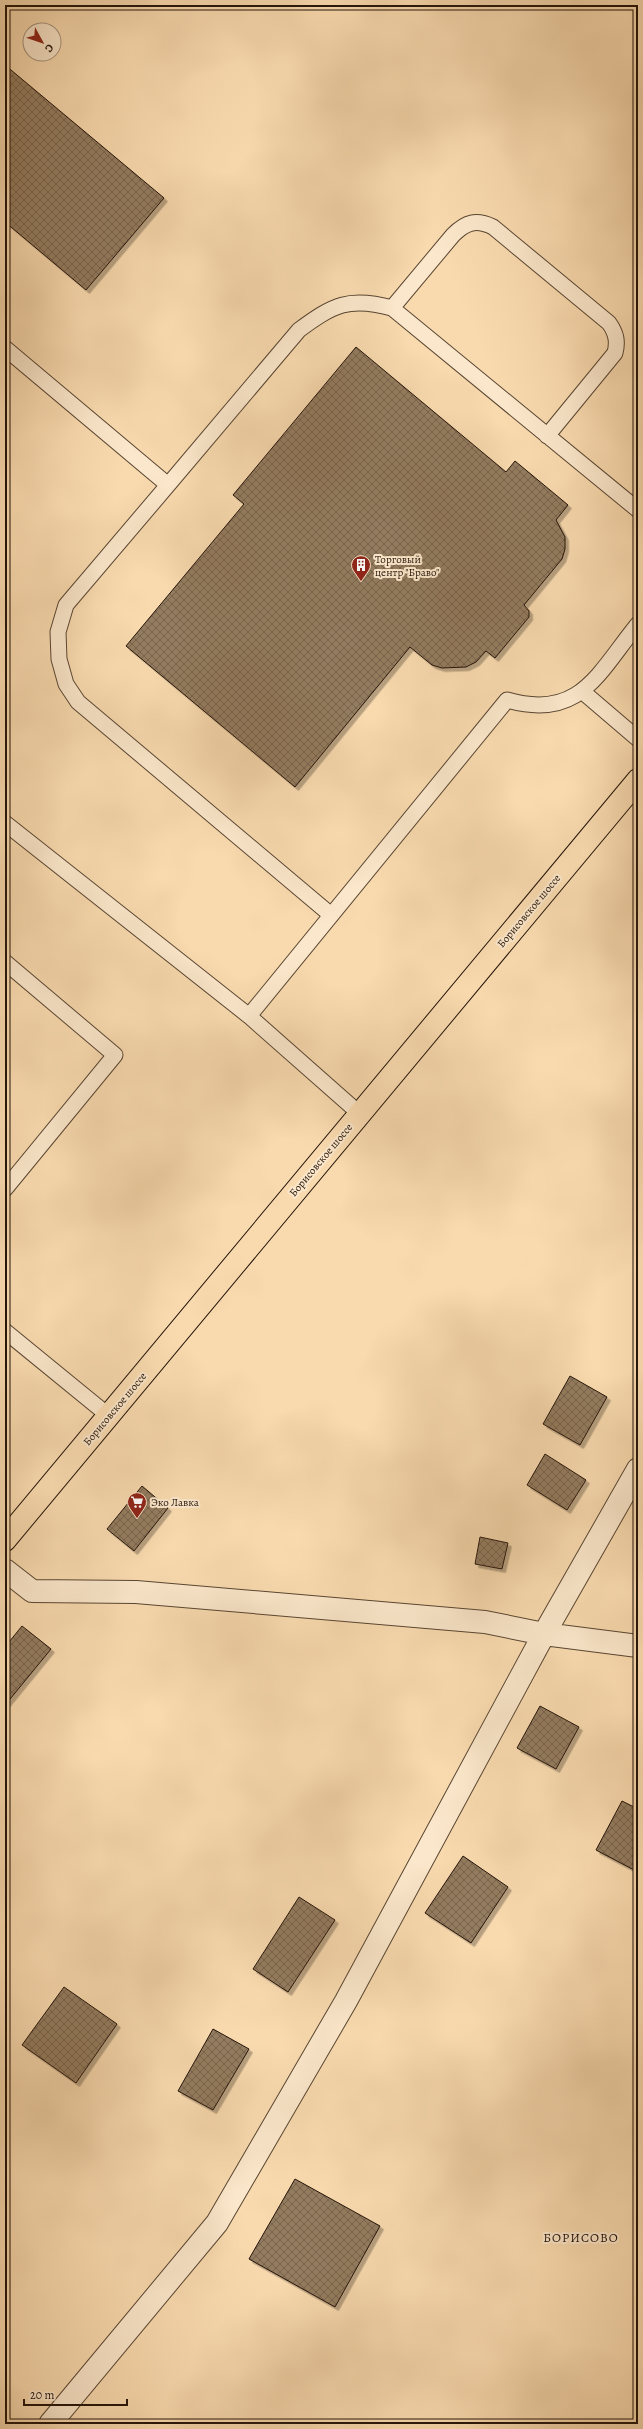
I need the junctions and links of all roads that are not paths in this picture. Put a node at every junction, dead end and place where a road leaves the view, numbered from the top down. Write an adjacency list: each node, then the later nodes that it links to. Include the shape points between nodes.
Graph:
1 (392, 308): 3 (lane); 3 (lane, via 462,226 472,222 483,222 493,227 609,323 615,331 615,353); 4 (lane, via 374,303 349,303 325,311 299,330)
2 (5, 348): 4 (lane)
3 (547, 436): 5 (lane)
4 (168, 485): 11 (lane, via 66,605 58,632 59,659 66,684 78,702)
5 (638, 510)
6 (638, 624): 7 (lane)
7 (583, 692): 8 (lane); 11 (lane, via 564,702 543,706 524,705 507,700)
8 (638, 739)
9 (638, 780): 14 (main road, Борисовское шоссе)
10 (5, 823): 13 (lane)
11 (331, 915): 13 (lane)
12 (5, 962): 15 (lane, via 115,1055)
13 (249, 1016): 14 (lane)
14 (360, 1114): 17 (main road, Борисовское шоссе)
15 (5, 1189)
16 (5, 1331): 17 (lane)
17 (109, 1416): 19 (main road, Борисовское шоссе)
18 (638, 1469): 21 (street)
19 (5, 1540)
20 (5, 1570): 21 (street, via 32,1591 144,1592 485,1622)
21 (544, 1634): 22 (street); 23 (street, via 346,2001 217,2223)
22 (638, 1646)
23 (50, 2424)

